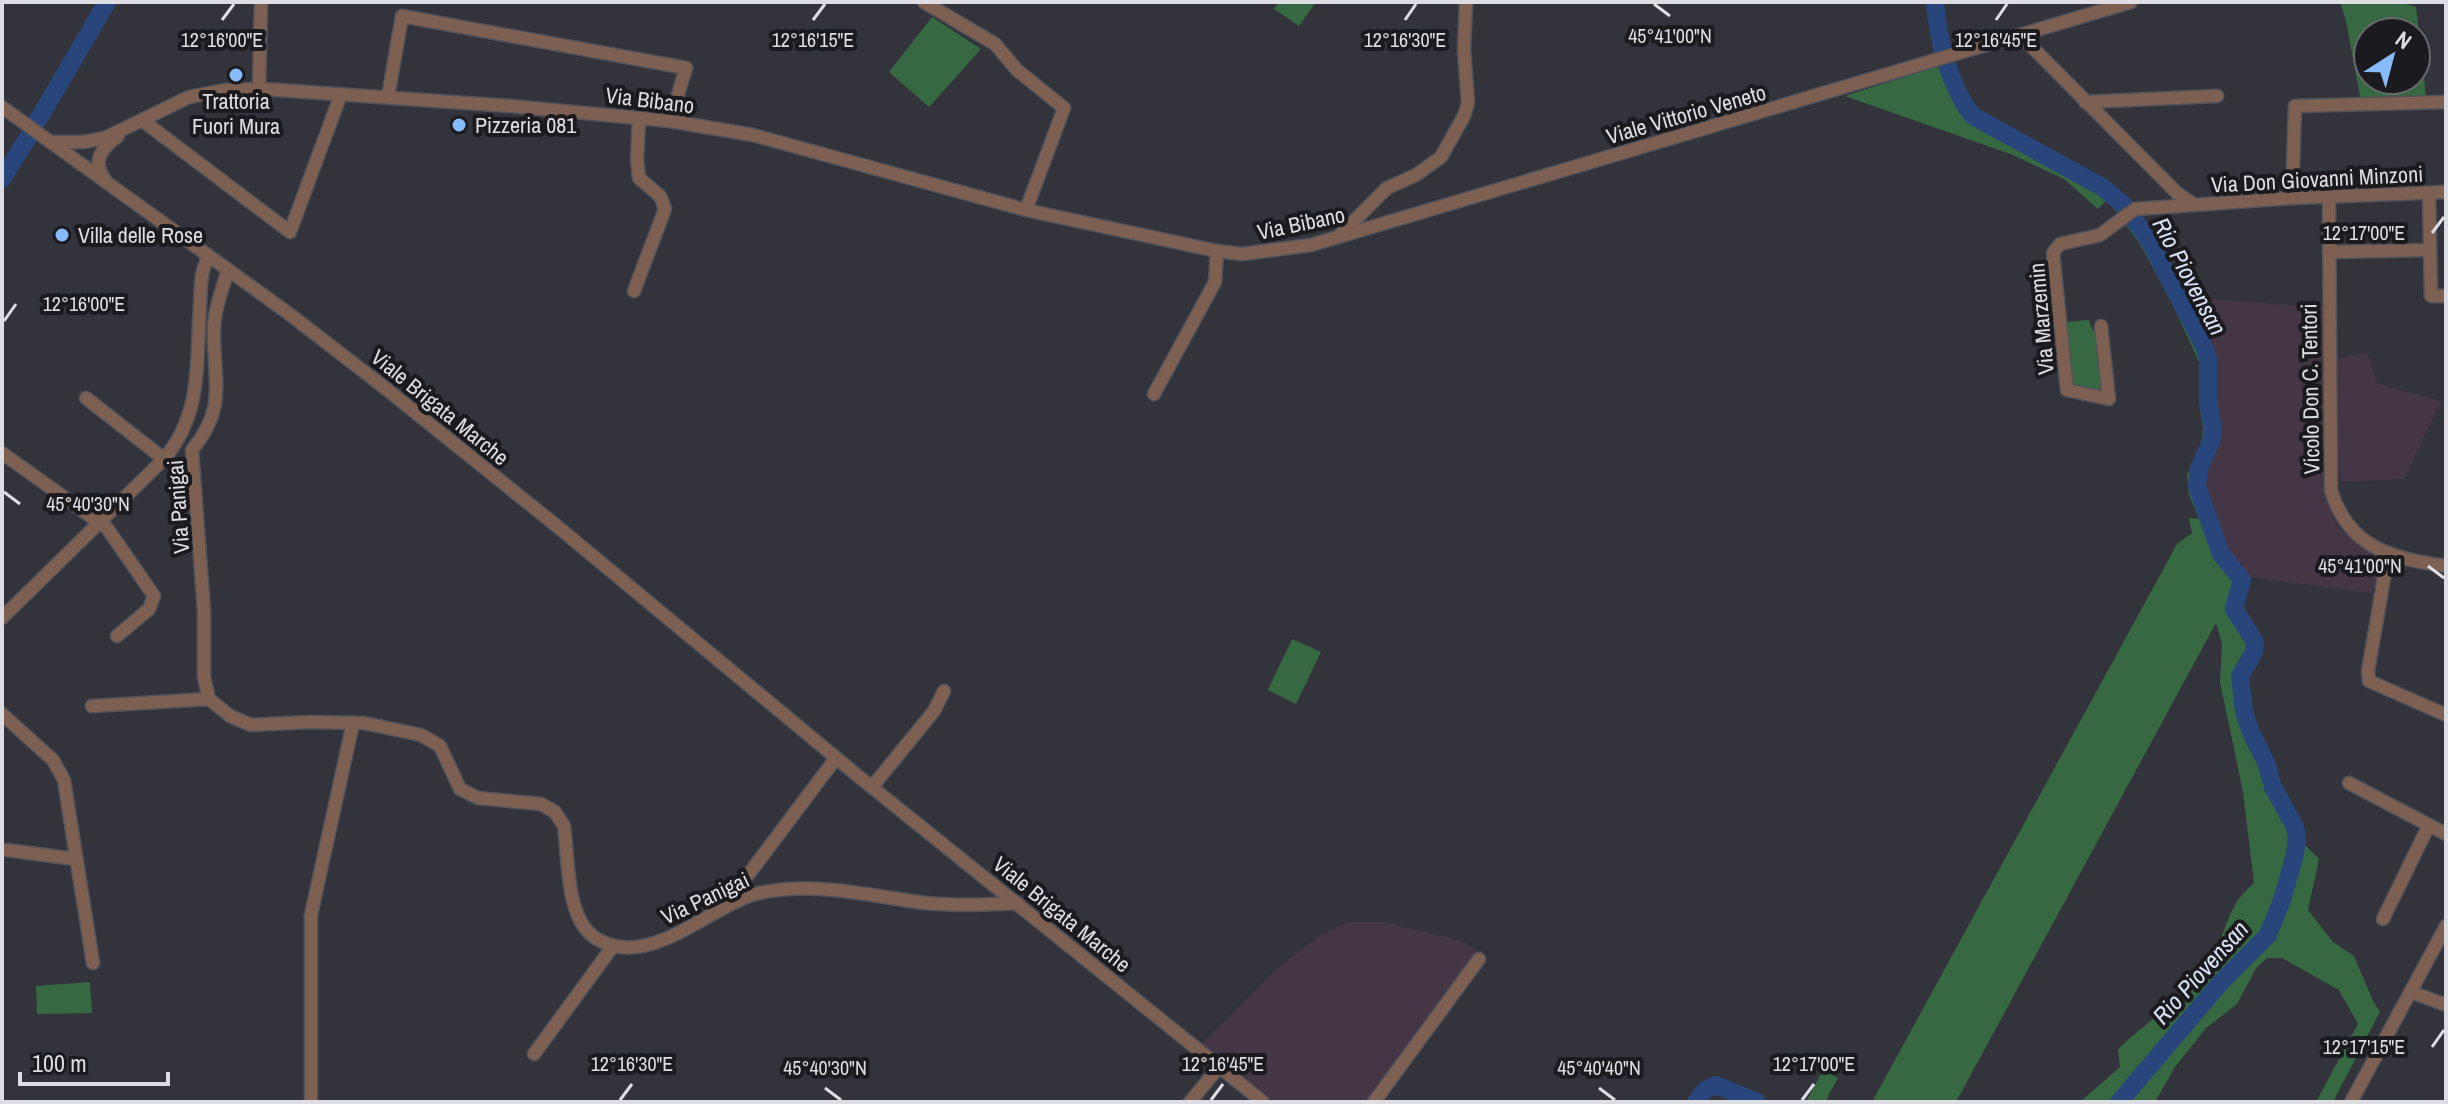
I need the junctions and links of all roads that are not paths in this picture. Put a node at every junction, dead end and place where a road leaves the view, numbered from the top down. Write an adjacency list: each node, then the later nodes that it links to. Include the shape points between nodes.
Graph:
1 (261, 2): 6 (street)
2 (924, 2): 28 (street, via 995,44 1017,70 1064,108)
3 (1466, 2): 29 (street, via 1464,116 1441,157 1387,188)
4 (2131, 2): 5 (street, Viale Vittorio Veneto)
5 (2021, 36): 10 (street, Via Don Giovanni Minzoni); 27 (street, Viale Vittorio Veneto)
6 (259, 89): 7 (street, Via Bibano); 14 (street, Via Bibano, via 189,97)
7 (341, 94): 9 (street, Via Bibano); 14 (street, via 290,232)
8 (2217, 96): 10 (street)
9 (388, 97): 13 (street, Via Bibano); 15 (street, via 402,16 686,68)
10 (2085, 102): 26 (street, Via Don Giovanni Minzoni)
11 (2446, 102): 25 (street, via 2295,106)
12 (2, 107): 17 (street, Viale Brigata Marche)
13 (639, 118): 15 (street, Via Bibano); 35 (street, via 639,178 660,196 665,209)
14 (143, 121): 16 (street, Via Bibano)
15 (670, 121): 28 (street, Via Bibano, via 753,135)
16 (127, 129): 18 (street, Via Bibano); 19 (street, Via Bibano)
17 (51, 142): 18 (street, Via Bibano); 20 (street, Viale Brigata Marche)
18 (83, 142): 20 (street)
19 (108, 144): 20 (street, Via Bibano); 21 (street, via 98,157)
20 (75, 159): 21 (street, Viale Brigata Marche)
21 (105, 180): 33 (street, Viale Brigata Marche)
22 (2446, 192): 23 (street, Via Don Giovanni Minzoni)
23 (2429, 193): 24 (street, Via Don Giovanni Minzoni); 30 (street)
24 (2329, 197): 25 (street, Via Don Giovanni Minzoni); 32 (street, Vicolo Don C. Tentori)
25 (2292, 198): 26 (street, Via Don Giovanni Minzoni)
26 (2194, 205): 37 (street, Via Marzemin, via 2135,209 2100,235 2060,244 2053,253 2067,390 2109,399)
27 (1442, 207): 29 (street, Via Bibano)
28 (1026, 210): 31 (street, Via Bibano)
29 (1338, 237): 31 (street, Via Bibano, via 1272,252)
30 (2430, 250): 32 (street); 36 (street, via 2431,296)
31 (1217, 251): 38 (street, via 1215,282)
32 (2329, 252): 45 (street, Vicolo Don C. Tentori, via 2331,490 2355,533)
33 (209, 256): 34 (street, Viale Brigata Marche); 40 (street, via 201,277 195,394)
34 (228, 270): 41 (street, Via Panigai, via 214,331 217,401); 55 (street, Viale Brigata Marche, via 415,412)
35 (634, 291)
36 (2446, 296)
37 (2101, 326)
38 (1154, 394)
39 (86, 398): 43 (street)
40 (181, 437): 41 (street); 43 (street)
41 (192, 450): 50 (street, Via Panigai)
42 (2, 453): 44 (street)
43 (164, 459): 44 (street)
44 (99, 523): 47 (street); 48 (street, via 154,596 149,609)
45 (2388, 555): 46 (street); 53 (street, via 2369,681)
46 (2446, 566)
47 (2, 618)
48 (117, 636)
49 (944, 691): 57 (street)
50 (209, 699): 51 (street); 54 (street, via 251,725)
51 (92, 706)
52 (2, 714): 61 (street, via 59,769)
53 (2446, 715)
54 (353, 723): 66 (street, via 432,739 445,754 455,784 468,794 530,802 555,812 564,826 580,924); 73 (street, via 311,915)
55 (836, 758): 57 (street, Viale Brigata Marche); 62 (street)
56 (2349, 783): 58 (street)
57 (872, 787): 63 (street, Viale Brigata Marche)
58 (2429, 825): 59 (street); 64 (street)
59 (2446, 834)
60 (7, 850): 61 (street)
61 (75, 859): 68 (street)
62 (733, 899)
63 (1017, 903): 66 (street, Via Panigai, via 976,906 827,889 772,891 742,899 670,938); 72 (street, Viale Brigata Marche)
64 (2383, 919)
65 (2446, 926): 69 (street)
66 (613, 946): 71 (street)
67 (1479, 959): 76 (street)
68 (93, 963)
69 (2411, 992): 70 (street); 77 (street)
70 (2446, 1005)
71 (534, 1054)
72 (1219, 1067): 74 (street); 75 (street, Viale Brigata Marche)
73 (311, 1102)
74 (1190, 1102)
75 (1263, 1102)
76 (1374, 1102)
77 (2351, 1102)

